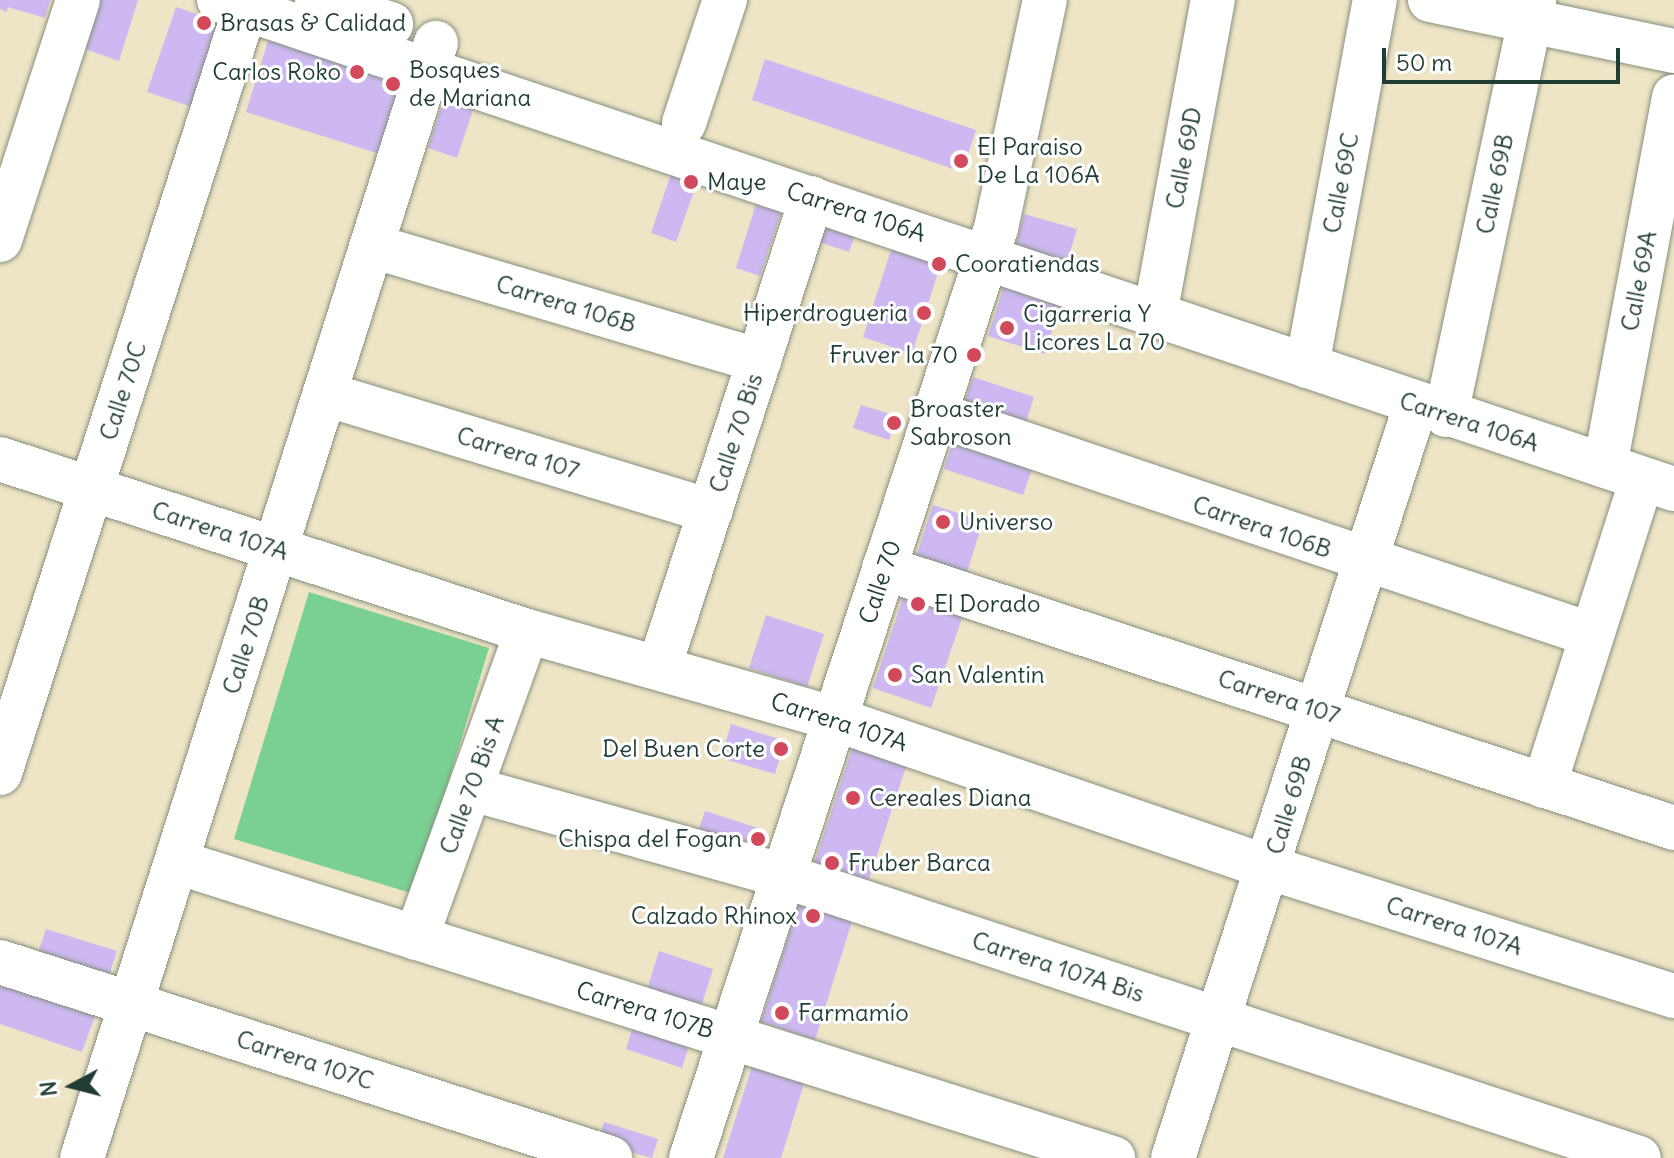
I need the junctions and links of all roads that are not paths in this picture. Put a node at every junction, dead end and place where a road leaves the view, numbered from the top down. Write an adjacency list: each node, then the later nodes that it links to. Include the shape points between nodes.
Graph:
1 (78, 0): 15 (street)
2 (317, 0): 10 (street, Carrera 106A)
3 (725, 0): 13 (street)
4 (1045, 0): 16 (street, Calle 70)
5 (1213, 0): 18 (street, Calle 69D)
6 (1375, 0): 20 (street, Calle 69C)
7 (1430, 0): 9 (street)
8 (232, 4): 10 (street, Carrera 106A); 26 (street, Calle 70C)
9 (1532, 11): 11 (street); 22 (street, Calle 69B)
10 (419, 34): 13 (street, Carrera 106A); 14 (street, Carrera 106A); 17 (street, Calle 70B)
11 (1674, 51)
12 (1674, 96): 25 (street, Calle 69A)
13 (684, 123): 16 (street, Carrera 106A)
14 (812, 198): 16 (street, Carrera 106A); 19 (street, Calle 70 Bis)
15 (0, 240)
16 (991, 242): 18 (street, Carrera 106A); 23 (street, Calle 70)
17 (372, 246): 19 (street, Carrera 106B); 21 (street, Calle 70B)
18 (1155, 315): 20 (street, Carrera 106A)
19 (759, 361): 27 (street, Calle 70 Bis)
20 (1307, 366): 22 (street, Carrera 106A)
21 (325, 394): 27 (street, Carrera 107); 28 (street, Calle 70B)
22 (1431, 410): 25 (street, Carrera 106A); 29 (street, Calle 69B)
23 (935, 414): 29 (street, Carrera 106B); 30 (street, Calle 70)
24 (0, 459): 26 (street, Carrera 107A)
25 (1640, 478): 32 (street, Calle 69A)
26 (91, 489): 28 (street, Carrera 107A); 36 (street, Calle 70C)
27 (711, 511): 33 (street, Calle 70 Bis)
28 (276, 550): 31 (street, Carrera 107A); 40 (street, Calle 70B)
29 (1366, 562): 32 (street, Carrera 106B); 34 (street, Calle 69B)
30 (884, 568): 34 (street, Carrera 107); 35 (street, Calle 70)
31 (527, 631): 33 (street, Carrera 107A); 38 (street, Calle 70 Bis A)
32 (1592, 635): 37 (street, Calle 69A)
33 (659, 668): 35 (street, Carrera 107A)
34 (1318, 710): 37 (street, Carrera 107); 41 (street, Calle 69B)
35 (835, 719): 41 (street, Carrera 107A); 42 (street, Calle 70)
36 (0, 773)
37 (1544, 786): 39 (street, Carrera 107)
38 (472, 789): 42 (street, Carrera 107A Bis); 43 (street, Calle 70 Bis A)
39 (1674, 828)
40 (177, 862): 43 (street, Carrera 107B); 46 (street, Calle 70B)
41 (1270, 868): 45 (street, Carrera 107A); 47 (street, Calle 69B)
42 (784, 876): 47 (street, Carrera 107A Bis); 48 (street, Calle 70)
43 (416, 938): 48 (street, Carrera 107B)
44 (0, 962): 46 (street, Carrera 107C)
45 (1674, 996)
46 (133, 1005): 50 (street, Calle 70B); 51 (street, Carrera 107C)
47 (1218, 1021): 49 (street, Carrera 107A Bis); 54 (street, Calle 69B)
48 (731, 1037): 52 (street, Calle 70); 53 (street, Carrera 107B)
49 (1635, 1157)
50 (82, 1158)
51 (610, 1158)
52 (691, 1158)
53 (1113, 1158)
54 (1173, 1158)

